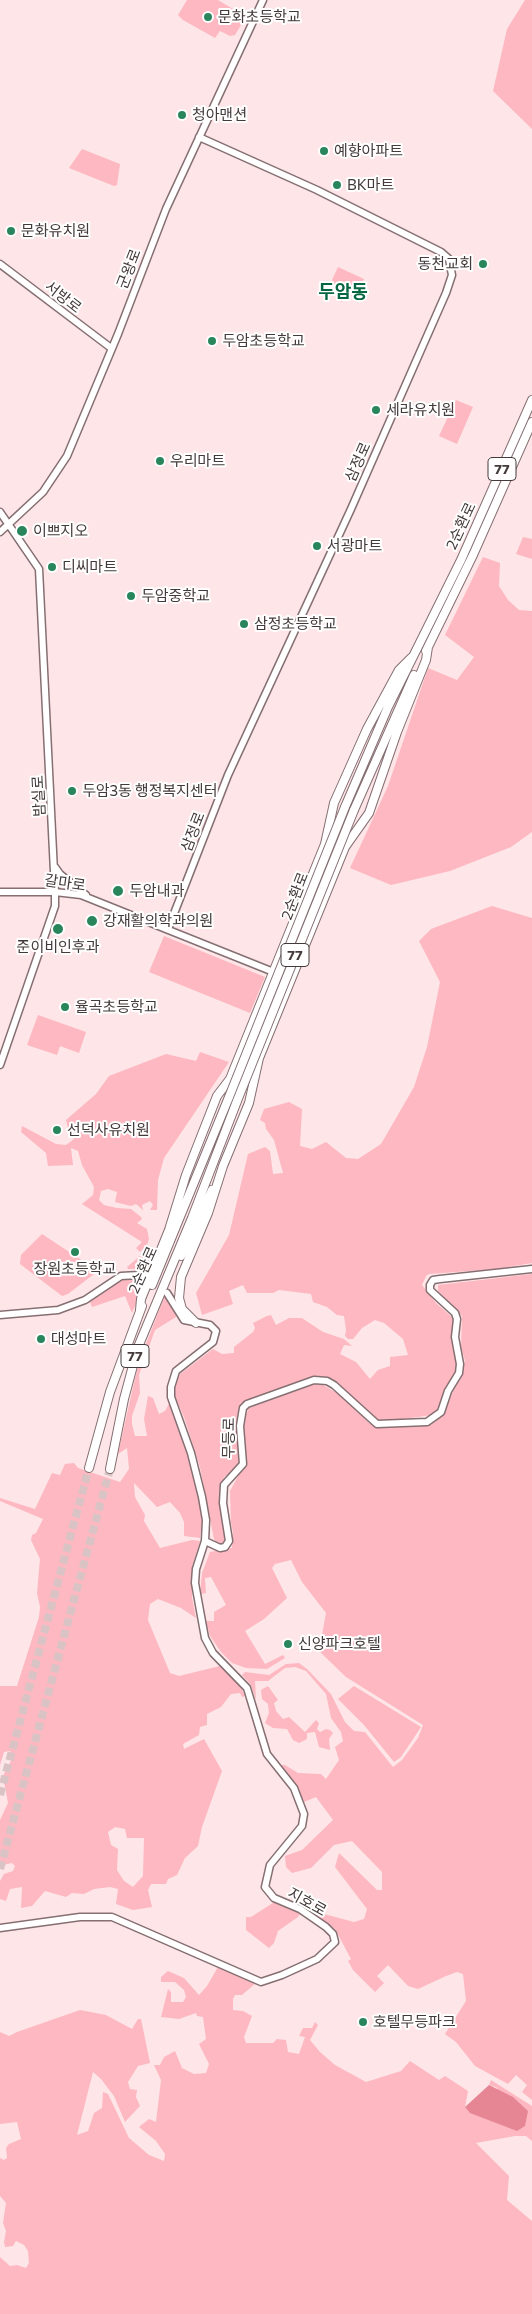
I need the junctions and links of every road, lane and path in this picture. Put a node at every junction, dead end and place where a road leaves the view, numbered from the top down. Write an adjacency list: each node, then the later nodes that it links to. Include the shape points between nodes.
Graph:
1 (263, 0): 2 (main road, 군왕로)
2 (199, 137): 4 (main road, 군왕로, via 166,209); 20 (main road, 삼정로, via 318,190 441,252 449,259 452,275 351,509 228,776)
3 (0, 264): 4 (main road, 서방로)
4 (111, 348): 8 (main road, 군왕로, via 64,462 43,492)
5 (532, 400): 11 (highway, 2순환로 / 77, via 471,537)
6 (532, 422): 10 (highway, 2순환로 / 77)
7 (0, 512): 8 (main road, 밤실로)
8 (9, 525): 9 (main road, 군왕로); 15 (main road, 밤실로, via 39,569)
9 (0, 532)
10 (428, 647): 13 (highway, via 369,813); 36 (highway, 2순환로 / 77, bridge, via 354,810)
11 (411, 658): 12 (highway, via 399,670 367,729 334,804); 37 (highway, 2순환로 / 77, bridge, via 345,807 175,1232)
12 (329, 829): 13 (highway, via 340,835); 14 (highway)
13 (354, 835): 26 (highway, via 345,847)
14 (326, 840): 19 (highway); 21 (highway, via 322,870)
15 (54, 867): 17 (main road, 밤실로); 18 (main road)
16 (0, 892): 17 (main road, 갈마로)
17 (55, 892): 18 (main road, 갈마로); 29 (main road, 밤실로, via 55,906)
18 (91, 899): 20 (main road, 갈마로)
19 (299, 911): 21 (highway); 23 (highway)
20 (168, 930): 24 (main road, 갈마로)
21 (298, 935): 22 (highway)
22 (294, 946): 23 (highway); 25 (highway)
23 (277, 961): 24 (highway)
24 (272, 972): 25 (main road, 갈마로); 30 (highway)
25 (283, 976): 26 (main road, 갈마로); 27 (highway)
26 (292, 979): 28 (highway)
27 (267, 1018): 28 (highway); 31 (highway, via 251,1064)
28 (263, 1047): 31 (highway, via 253,1074)
29 (0, 1065)
30 (227, 1083): 32 (highway, via 247,1090); 37 (highway, via 217,1096 186,1174 169,1230 141,1299)
31 (253, 1085): 32 (highway)
32 (249, 1103): 33 (highway)
33 (223, 1166): 36 (highway); 39 (highway, via 179,1285 182,1309)
34 (532, 1269): 42 (main road, 무등로, via 433,1280 430,1290 455,1313 457,1319 455,1337 460,1364 441,1412 427,1422 377,1424 334,1385 314,1380 247,1404 243,1408 240,1426 243,1464 224,1485 223,1503 229,1541 220,1548)
35 (147, 1277): 38 (main road, via 139,1274 121,1276 85,1300 58,1310)
36 (163, 1294): 39 (main road, via 181,1318); 41 (highway, 2순환로 / 77, via 150,1315 138,1347)
37 (140, 1310): 40 (highway, 2순환로 / 77, via 110,1392)
38 (0, 1315)
39 (196, 1323): 42 (main road, via 215,1328 216,1336 210,1345 176,1372 171,1397 191,1453 202,1497)
40 (88, 1468)
41 (110, 1469)
42 (205, 1541): 43 (main road, 지호로, via 195,1583 205,1638 213,1654 247,1688 267,1754 294,1788 304,1814 302,1826 270,1865 264,1887 274,1898 307,1913 326,1927 335,1942 316,1959 261,1982 112,1917 80,1917)
43 (0, 1928)

